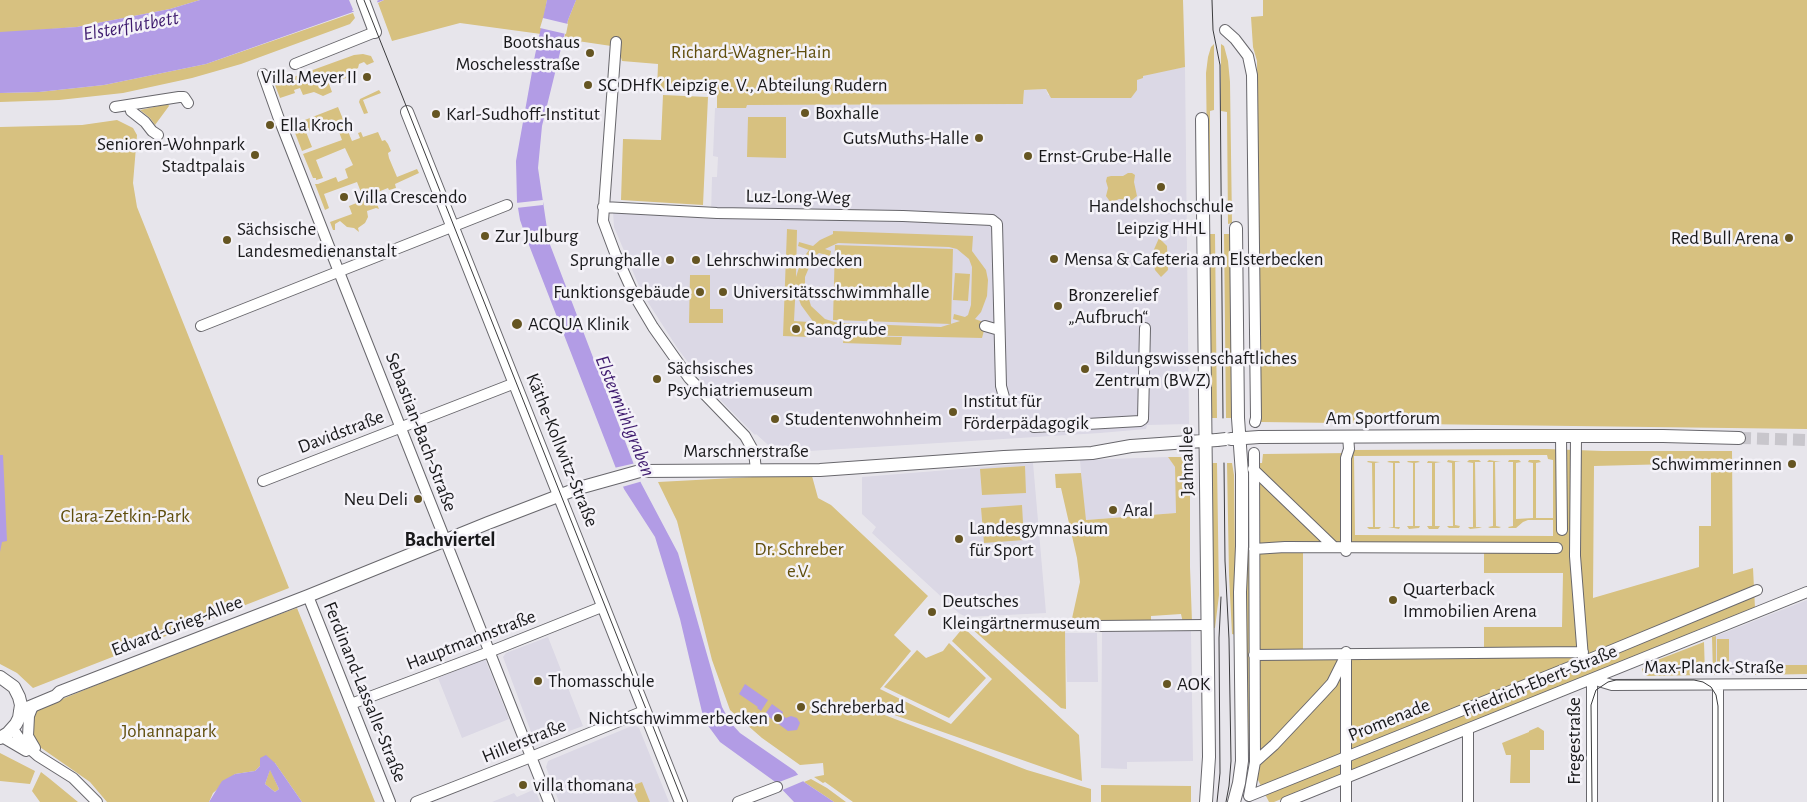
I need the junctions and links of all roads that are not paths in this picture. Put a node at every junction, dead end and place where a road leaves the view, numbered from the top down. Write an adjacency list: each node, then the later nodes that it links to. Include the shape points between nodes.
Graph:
1 (363, 0): 3 (main road)
2 (1225, 30): 24 (street, via 1248,56 1257,136 1259,365)
3 (375, 32): 5 (street)
4 (616, 42): 14 (street)
5 (294, 64)
6 (263, 74): 17 (street, Sebastian-Bach-Straße)
7 (188, 103): 8 (street, via 184,97 179,97)
8 (130, 106): 9 (street); 12 (street, via 131,111)
9 (115, 107)
10 (407, 112): 15 (main road, Käthe-Kollwitz-Straße)
11 (1202, 119): 32 (main road, Jahnallee)
12 (158, 135)
13 (507, 205): 15 (street)
14 (604, 207): 21 (street, Luz-Long-Weg, via 992,220 997,224); 34 (street, via 603,221 634,295 689,378 746,436 754,452)
15 (453, 226): 17 (street); 22 (main road, Käthe-Kollwitz-Straße)
16 (1236, 228): 30 (main road)
17 (339, 272): 18 (street); 26 (street, Sebastian-Bach-Straße)
18 (201, 326)
19 (986, 326): 21 (street)
20 (1144, 328): 25 (street, via 1143,419)
21 (1000, 330): 23 (street)
22 (515, 383): 26 (street, Davidstraße); 37 (main road, Käthe-Kollwitz-Straße)
23 (1004, 397)
24 (1255, 422)
25 (1034, 427)
26 (401, 428): 36 (street, Davidstraße); 39 (street, Sebastian-Bach-Straße)
27 (1348, 436): 28 (main road, Am Sportforum); 30 (main road, Am Sportforum); 42 (street)
28 (1562, 436): 29 (main road, Am Sportforum); 38 (street)
29 (1576, 436): 31 (main road, Am Sportforum); 53 (street, via 1575,556)
30 (1240, 438): 32 (main road, Am Sportforum); 79 (main road, via 1242,761)
31 (1739, 438)
32 (1216, 440): 34 (main road, Marschnerstraße, via 1092,452 820,470); 48 (main road, Jahnallee)
33 (1254, 453): 35 (street)
34 (756, 470): 37 (main road, Marschnerstraße, via 640,472)
35 (1253, 470): 40 (street); 43 (street)
36 (263, 481)
37 (559, 495): 39 (main road, Marschnerstraße); 47 (main road, Käthe-Kollwitz-Straße)
38 (1562, 530)
39 (445, 541): 46 (main road, Marschnerstraße); 50 (street, Sebastian-Bach-Straße)
40 (1334, 547): 42 (street); 43 (street)
41 (1557, 548): 42 (street)
42 (1346, 549)
43 (1254, 550): 52 (street)
44 (1757, 590): 53 (street, Friedrich-Ebert-Straße)
45 (1807, 592): 55 (street, Friedrich-Ebert-Straße)
46 (308, 596): 58 (main road, Edvard-Grieg-Allee); 60 (street, Ferdinand-Lassalle-Straße)
47 (604, 606): 50 (street, Hauptmannstraße); 63 (main road, Käthe-Kollwitz-Straße)
48 (1207, 625): 49 (street); 78 (main road, Jahnallee, via 1209,761)
49 (1098, 626)
50 (489, 652): 60 (street, Hauptmannstraße); 68 (street, Sebastian-Bach-Straße)
51 (1346, 653): 52 (street); 53 (street); 67 (street, Promenade); 69 (street, via 1332,683)
52 (1254, 654): 69 (street)
53 (1583, 657): 67 (street, Promenade)
54 (0, 677): 59 (main road, via 9,682)
55 (1589, 680): 57 (street, Max-Planck-Straße, via 1612,685); 64 (street, Friedrich-Ebert-Straße); 83 (street, Fregestraße)
56 (1807, 684): 57 (street, Max-Planck-Straße)
57 (1718, 685): 84 (street)
58 (60, 692): 59 (main road, Edvard-Grieg-Allee, via 28,699); 61 (main road, Edvard-Grieg-Allee)
59 (19, 697): 62 (main road)
60 (350, 704): 73 (street, Ferdinand-Lassalle-Straße)
61 (33, 706): 62 (main road, Edvard-Grieg-Allee); 66 (street, via 28,736)
62 (20, 711): 65 (main road, via 19,718)
63 (644, 711): 68 (street, Hillerstraße); 76 (main road, Käthe-Kollwitz-Straße)
64 (1468, 729): 70 (street, Friedrich-Ebert-Straße); 82 (street)
65 (5, 735): 66 (street)
66 (38, 756): 72 (street, via 73,778)
67 (1346, 757): 69 (street, Promenade, via 1249,796); 70 (street, Promenade)
68 (531, 758): 74 (street, Hillerstraße); 75 (street, Sebastian-Bach-Straße)
69 (1255, 762)
70 (1346, 778): 80 (street, Friedrich-Ebert-Straße); 81 (street, Promenade)
71 (777, 788): 77 (street)
72 (97, 802)
73 (390, 802)
74 (416, 802)
75 (549, 802)
76 (681, 802)
77 (738, 802)
78 (1206, 802)
79 (1234, 802)
80 (1286, 802)
81 (1346, 802)
82 (1468, 802)
83 (1592, 802)
84 (1718, 802)

